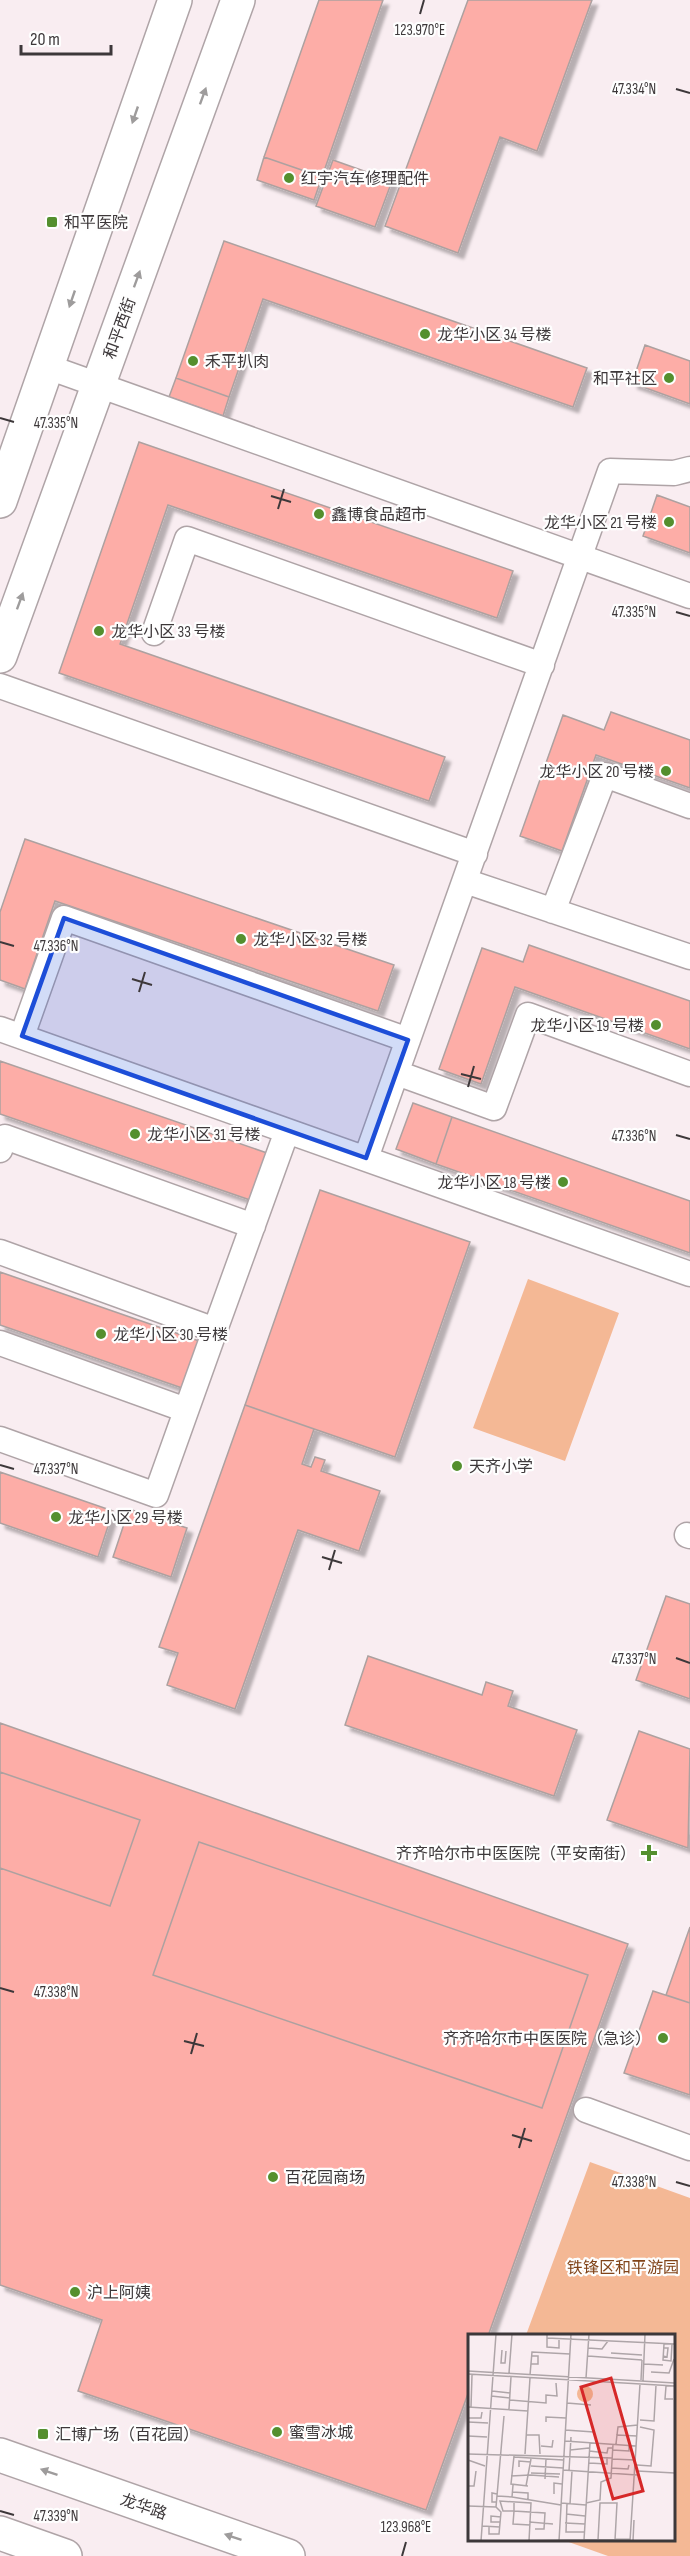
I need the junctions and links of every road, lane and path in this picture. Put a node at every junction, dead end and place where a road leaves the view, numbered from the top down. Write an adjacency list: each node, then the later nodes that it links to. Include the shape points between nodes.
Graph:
1 (175, 0): 3 (main road, one-way to 3)
2 (238, 0): 4 (main road, 和平西街, one-way to 2)
3 (48, 367): 4 (street); 5 (main road)
4 (99, 384): 8 (street); 11 (main road, 和平西街, one-way to 4)
5 (7, 458): 7 (main road)
6 (690, 469): 8 (street, via 674,473 610,471)
7 (0, 501)
8 (580, 556): 9 (street); 12 (street)
9 (690, 596)
10 (154, 633): 12 (street, via 187,539)
11 (0, 656)
12 (542, 665): 15 (street)
13 (0, 686): 15 (street)
14 (690, 806): 17 (street, via 605,775)
15 (475, 854): 16 (street)
16 (465, 881): 17 (street); 20 (street)
17 (554, 911): 18 (street)
18 (690, 957)
19 (11, 1032): 20 (street, via 64,918); 23 (street)
20 (408, 1040): 21 (street)
21 (397, 1072): 22 (street, via 494,1108 528,1015); 25 (street)
22 (690, 1074)
23 (288, 1131): 25 (street); 26 (street)
24 (0, 1150): 26 (street, via 4,1137)
25 (366, 1158): 28 (street)
26 (253, 1226): 29 (street)
27 (0, 1252): 29 (street)
28 (690, 1274)
29 (215, 1330): 31 (street)
30 (0, 1343): 31 (street)
31 (186, 1410): 32 (street, via 156,1495)
32 (0, 1439)
33 (586, 2110): 34 (street)
34 (690, 2148)
35 (0, 2455): 38 (main road, 龙华路, one-way to 35)
36 (0, 2533): 37 (main road)
37 (65, 2556)
38 (288, 2556)

